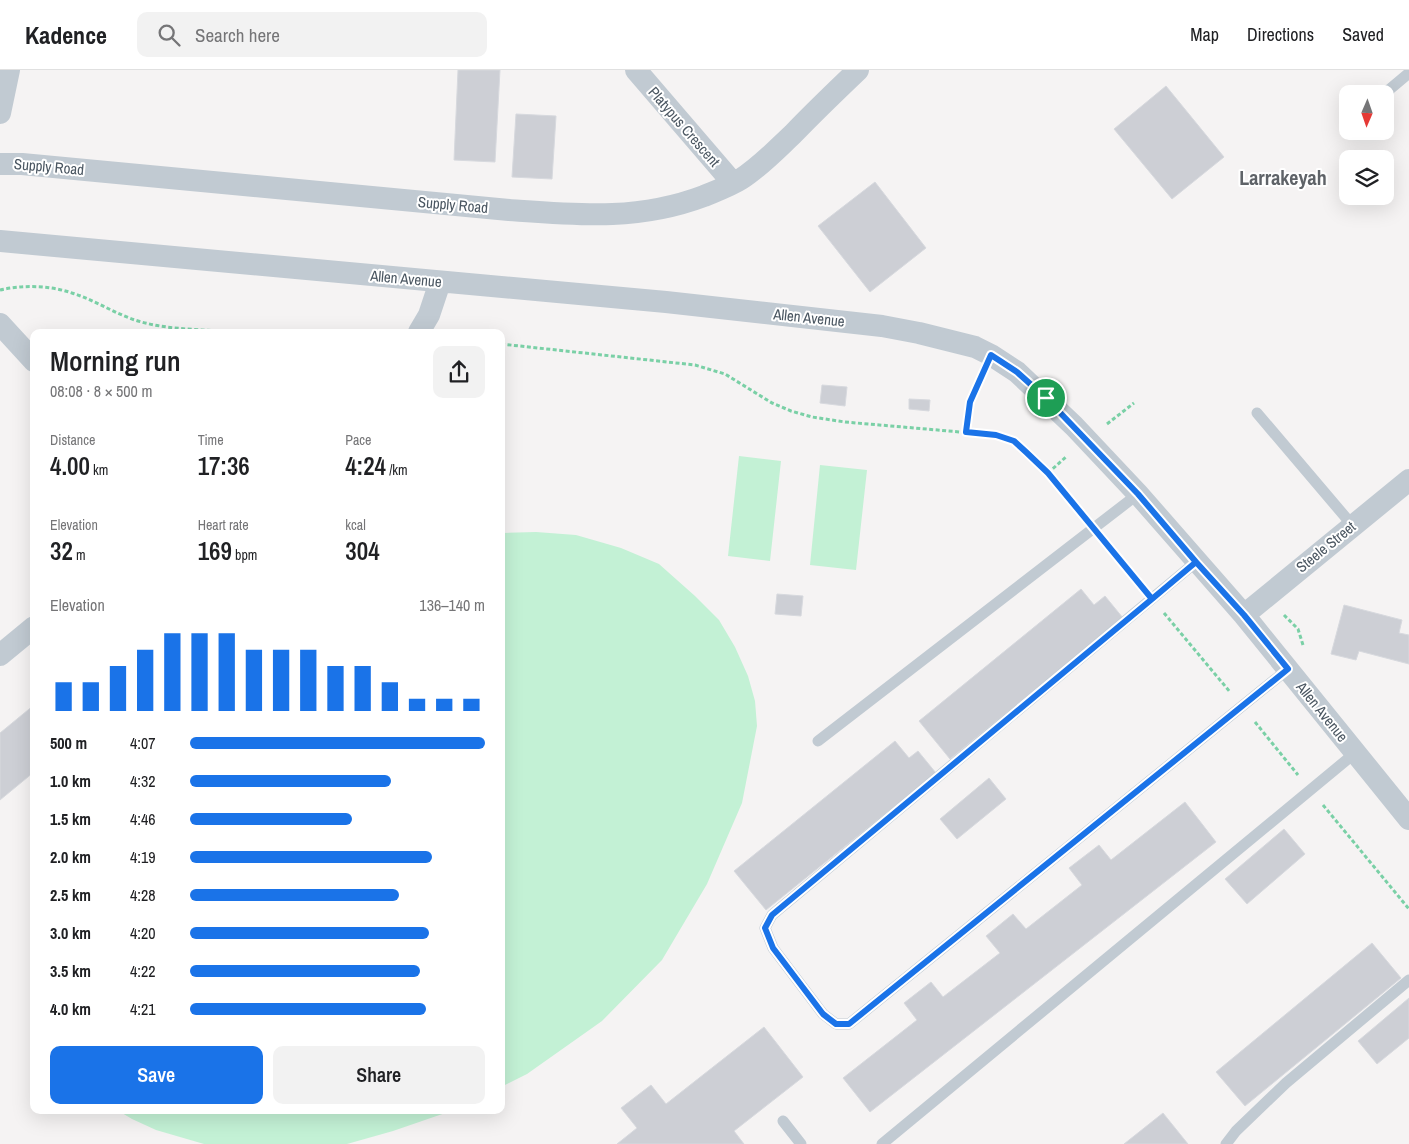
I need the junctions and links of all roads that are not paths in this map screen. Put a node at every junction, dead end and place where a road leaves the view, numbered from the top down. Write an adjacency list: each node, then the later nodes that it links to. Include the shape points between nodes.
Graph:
1 (9, 70): 6 (street)
2 (636, 70): 8 (street, Platypus Crescent)
3 (858, 70): 8 (street, Supply Road, via 773,153)
4 (1409, 73): 5 (lane)
5 (1394, 86)
6 (0, 113)
7 (0, 164): 8 (street, Supply Road, via 588,216 653,211 682,204)
8 (733, 183)
9 (0, 241): 10 (street, Allen Avenue)
10 (440, 282): 12 (street); 16 (street, Allen Avenue, via 882,326 956,342 991,355 1017,372)
11 (0, 324): 13 (street)
12 (421, 329)
13 (30, 356)
14 (1257, 413): 17 (lane)
15 (1409, 480): 17 (street, Steele Street)
16 (1138, 494): 18 (street, Allen Avenue); 23 (lane)
17 (1353, 526): 19 (street, Steele Street)
18 (1196, 562): 19 (street, Allen Avenue); 22 (lane, via 772,915 765,928 773,948 823,1014 836,1024 849,1024)
19 (1244, 615): 22 (street, Allen Avenue)
20 (30, 630): 21 (street)
21 (0, 655)
22 (1288, 669): 24 (street, Allen Avenue)
23 (818, 741)
24 (1355, 753): 25 (street, Allen Avenue); 29 (lane)
25 (1409, 819)
26 (1409, 980): 30 (lane, via 1286,1083)
27 (783, 1121): 28 (lane)
28 (800, 1144)
29 (882, 1144)
30 (1226, 1144)

